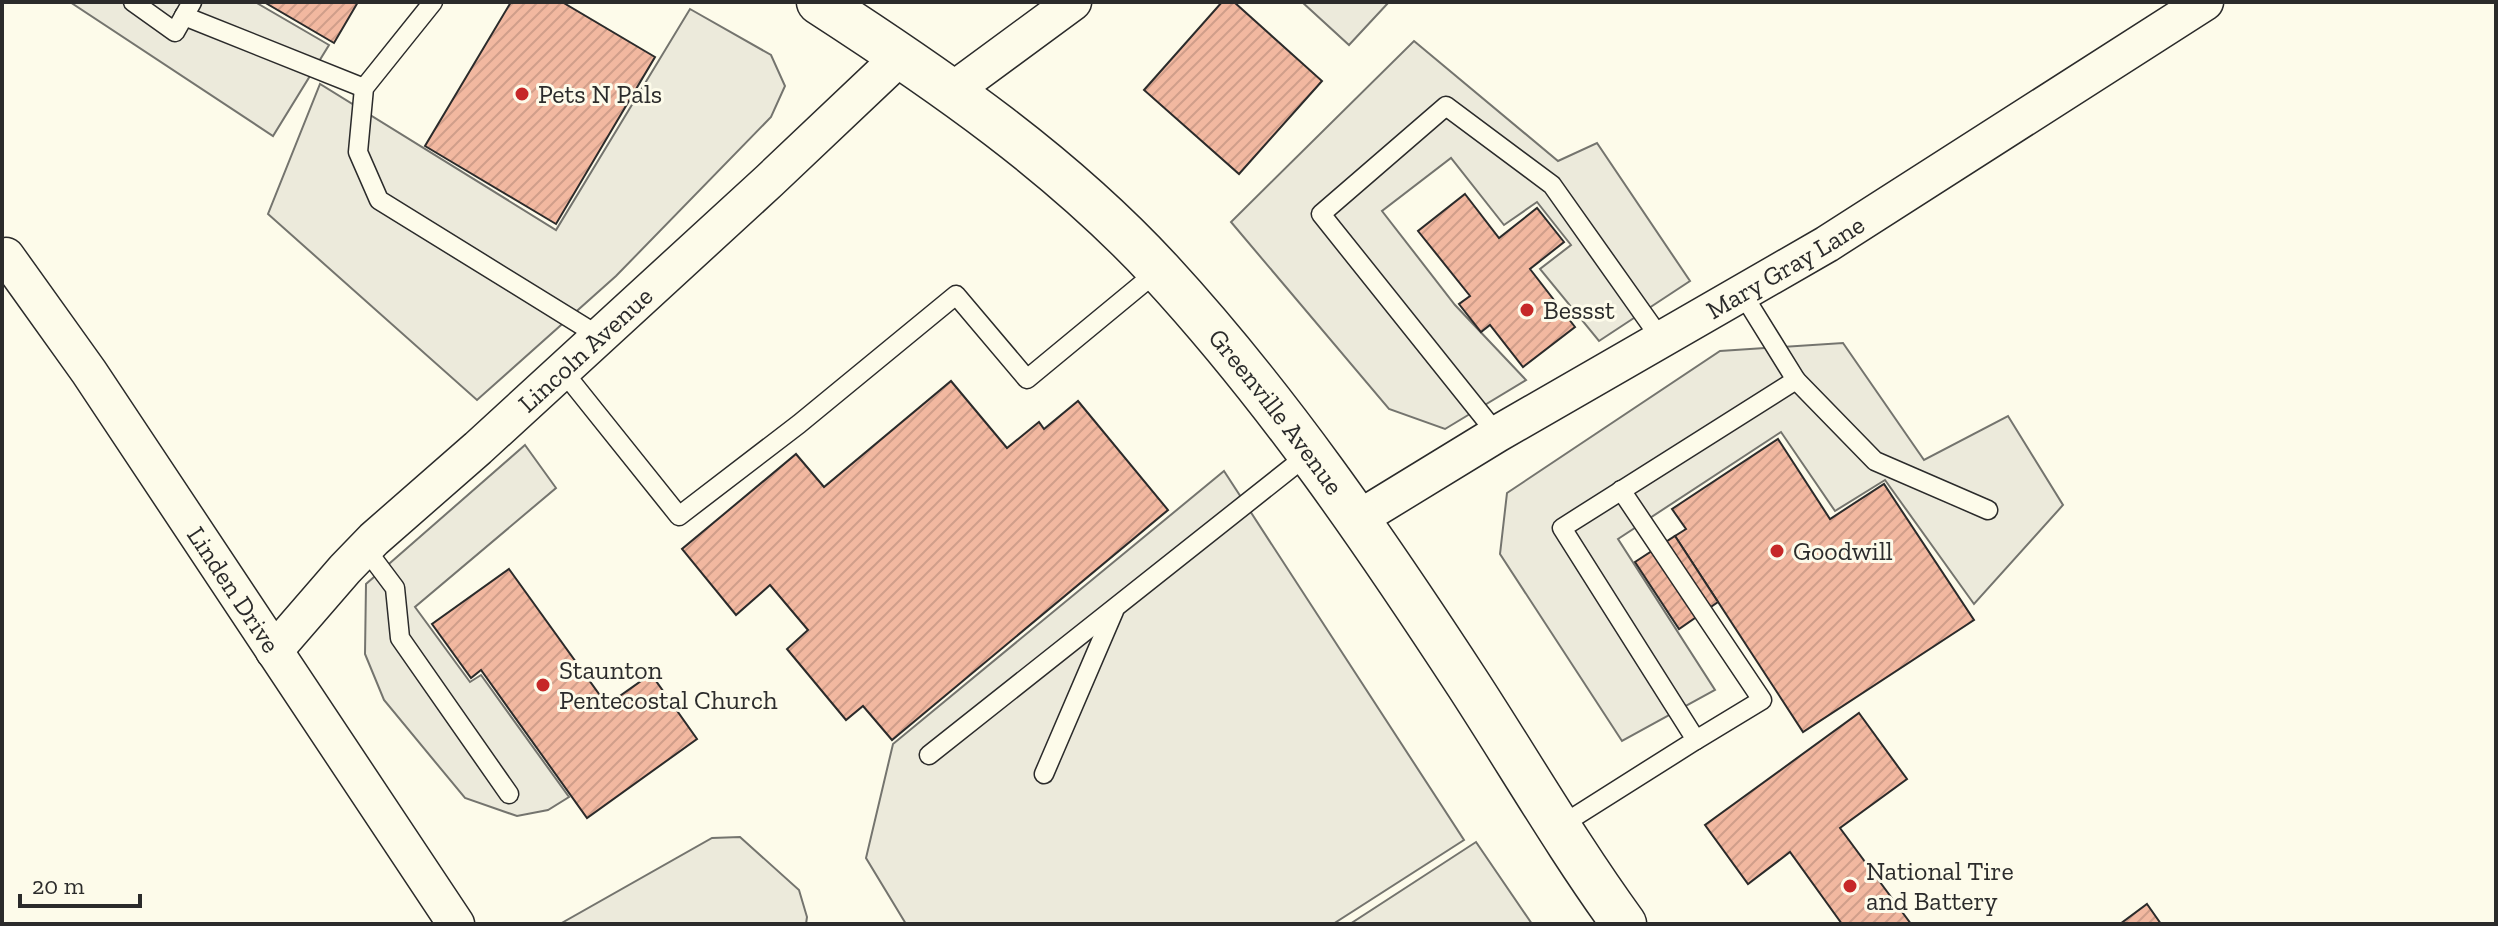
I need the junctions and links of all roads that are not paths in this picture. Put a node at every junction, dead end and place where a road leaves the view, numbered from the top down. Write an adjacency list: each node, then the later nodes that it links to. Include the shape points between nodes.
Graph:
1 (133, 2): 6 (lane, via 175,32)
2 (433, 2): 8 (lane)
3 (819, 2): 7 (main road, Greenville Avenue)
4 (1073, 2): 9 (street)
5 (2205, 2): 12 (street, Mary Gray Lane)
6 (188, 9): 8 (lane)
7 (902, 55): 9 (main road, Greenville Avenue); 13 (street, Lincoln Avenue)
8 (364, 88): 13 (lane, via 358,152 379,200)
9 (952, 91): 11 (main road, Greenville Avenue, via 1042,160)
10 (6, 256): 24 (street, Linden Drive)
11 (1159, 270): 15 (lane, via 1027,379 956,295 679,516); 18 (main road, Greenville Avenue, via 1239,360)
12 (1742, 293): 14 (street, Mary Gray Lane); 16 (lane)
13 (599, 336): 15 (street, Lincoln Avenue)
14 (1661, 339): 17 (street, Mary Gray Lane); 17 (lane, via 1552,185 1446,106 1321,214)
15 (562, 370): 22 (street, Lincoln Avenue)
16 (1796, 380): 19 (lane); 20 (lane, via 1875,461)
17 (1497, 434): 21 (street, Mary Gray Lane)
18 (1310, 453): 21 (main road, Greenville Avenue); 23 (lane)
19 (1621, 490): 25 (lane, via 1562,528); 25 (lane, via 1762,700)
20 (1988, 510)
21 (1358, 519): 29 (main road, Greenville Avenue)
22 (365, 548): 24 (street, Lincoln Avenue); 28 (lane, via 395,588 400,638)
23 (1115, 608): 26 (lane); 27 (lane)
24 (274, 651): 30 (street, Linden Drive)
25 (1696, 740): 29 (lane)
26 (929, 755)
27 (1044, 774)
28 (509, 794)
29 (1560, 826): 31 (main road, Greenville Avenue)
30 (456, 924)
31 (1624, 924)

